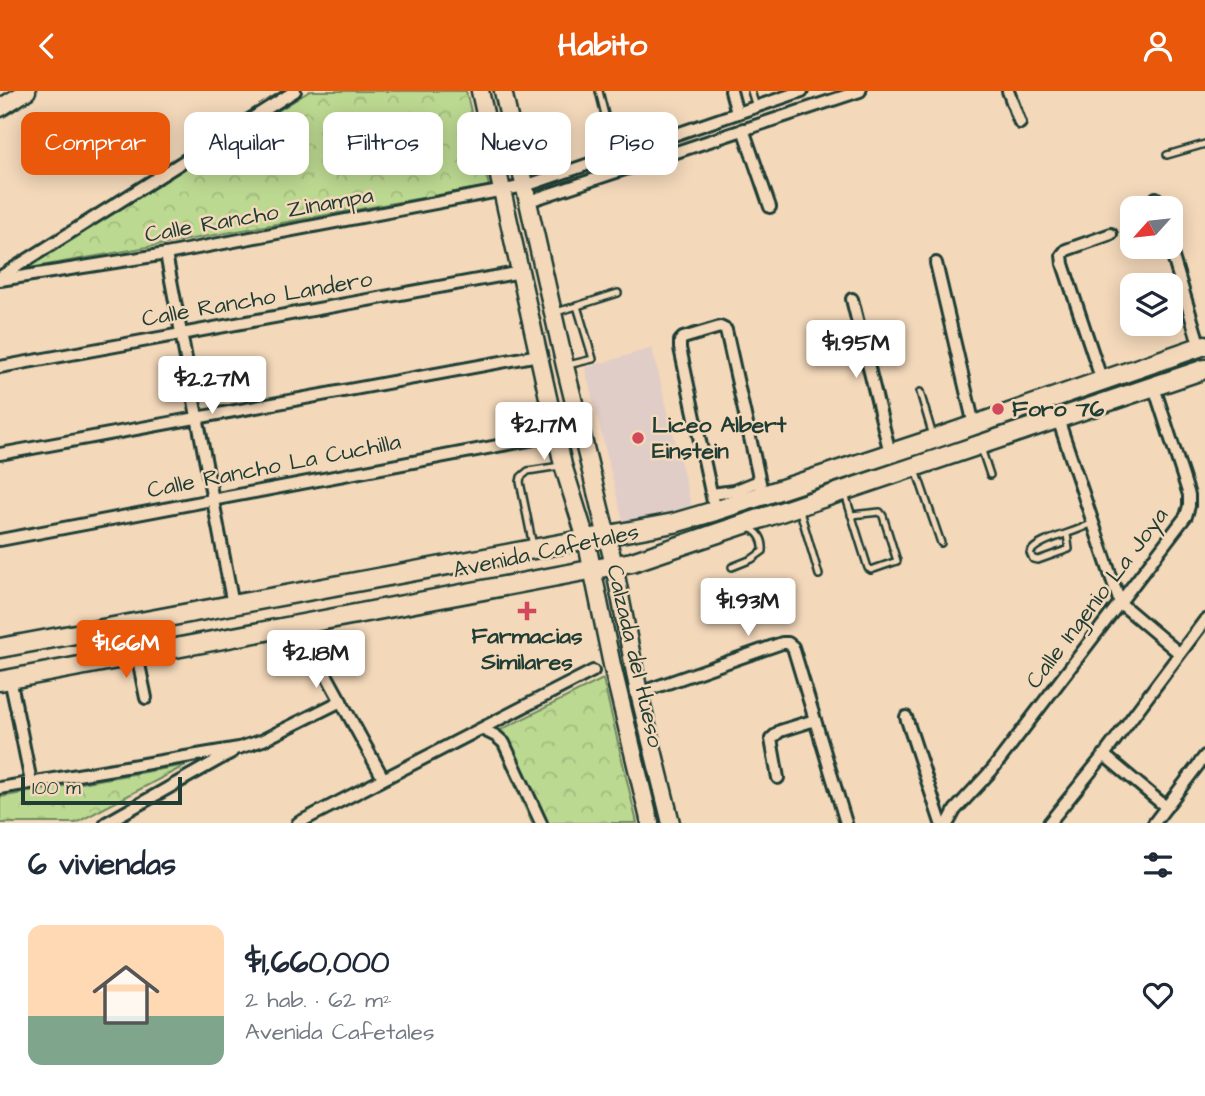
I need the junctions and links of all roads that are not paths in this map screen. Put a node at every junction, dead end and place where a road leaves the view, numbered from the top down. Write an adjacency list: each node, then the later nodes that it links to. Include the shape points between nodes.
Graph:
1 (27, 91): 12 (main road)
2 (295, 91): 30 (street)
3 (480, 91): 22 (main road, Calzada del Hueso)
4 (503, 91): 23 (main road, Calzada del Hueso)
5 (599, 91): 13 (lane)
6 (731, 91): 14 (street)
7 (751, 91): 11 (lane)
8 (802, 91): 11 (street)
9 (860, 91): 16 (street)
10 (1008, 91): 15 (street)
11 (756, 107): 14 (street)
12 (0, 108)
13 (604, 112)
14 (737, 113): 17 (street)
15 (1020, 123)
16 (743, 129): 21 (street); 24 (street)
17 (678, 133)
18 (1205, 144): 19 (lane)
19 (1167, 155)
20 (584, 166): 21 (street); 23 (street)
21 (589, 181): 23 (street)
22 (503, 191): 23 (street, Calle Rancho Zinampa); 26 (street, Calle Rancho Zinampa); 29 (main road, Calzada del Hueso)
23 (527, 193): 34 (main road, Calzada del Hueso)
24 (770, 207)
25 (1111, 234): 41 (street, via 1062,255)
26 (166, 254): 30 (street, Calle Rancho Zinampa); 35 (street)
27 (1174, 259): 36 (street)
28 (936, 263): 46 (street)
29 (521, 272): 35 (street, Calle Rancho Landero); 37 (main road, Calzada del Hueso)
30 (0, 279)
31 (618, 293): 33 (lane)
32 (852, 299): 51 (street)
33 (577, 306): 34 (lane); 38 (lane, via 593,359)
34 (554, 313): 38 (main road, Calzada del Hueso)
35 (181, 334): 39 (street, Calle Rancho Landero); 44 (street)
36 (1202, 346): 41 (main road, Avenida Cafetales)
37 (539, 355): 44 (street); 47 (main road, Calzada del Hueso)
38 (565, 366): 64 (main road, Calzada del Hueso)
39 (0, 367)
40 (1205, 369): 42 (main road, Avenida Cafetales)
41 (1102, 381): 46 (main road, Avenida Cafetales)
42 (1154, 387): 45 (main road, Avenida Cafetales); 73 (street, Calle Ingenio La Joya, via 1189,506)
43 (920, 392): 48 (lane)
44 (196, 417): 50 (street); 57 (street)
45 (1058, 419): 49 (main road, Avenida Cafetales); 61 (street)
46 (974, 425): 48 (main road, Avenida Cafetales)
47 (556, 435): 52 (main road, Calzada del Hueso); 57 (street, Calle Rancho La Cuchilla)
48 (934, 439): 51 (main road, Avenida Cafetales)
49 (980, 446): 53 (main road, Avenida Cafetales); 54 (lane)
50 (0, 453)
51 (890, 453): 55 (main road, Avenida Cafetales)
52 (563, 465): 65 (main road, Calzada del Hueso); 68 (lane, via 528,471 521,477)
53 (915, 467): 56 (main road, Avenida Cafetales); 67 (lane)
54 (990, 475)
55 (761, 488): 58 (main road, Avenida Cafetales); 58 (street, via 726,330 720,327 680,341)
56 (844, 490): 59 (main road, Avenida Cafetales); 60 (lane)
57 (213, 499): 66 (street, Calle Rancho La Cuchilla); 74 (street)
58 (713, 502): 64 (main road, Avenida Cafetales, via 674,523)
59 (798, 506): 62 (main road, Avenida Cafetales); 72 (lane)
60 (851, 515): 60 (lane, via 880,512 897,561 868,568)
61 (1092, 523): 63 (lane); 73 (street)
62 (739, 526): 69 (main road, Avenida Cafetales); 70 (lane, via 758,533 763,551)
63 (1067, 534): 63 (lane, via 1069,549 1033,559 1031,549)
64 (607, 535): 65 (main road, Avenida Cafetales); 69 (main road, Calzada del Hueso)
65 (586, 539): 68 (main road, Avenida Cafetales); 71 (main road, Calzada del Hueso)
66 (0, 540)
67 (941, 543)
68 (534, 549): 74 (main road, Avenida Cafetales)
69 (614, 565): 71 (main road, Avenida Cafetales); 82 (main road, Calzada del Hueso)
70 (732, 567)
71 (592, 569): 76 (main road, Avenida Cafetales); 100 (main road, Calzada del Hueso)
72 (819, 575)
73 (1119, 603): 78 (street); 97 (street, Calle Ingenio La Joya, via 992,770)
74 (233, 605): 77 (main road, Avenida Cafetales)
75 (1205, 619): 78 (street)
76 (299, 625): 79 (main road, Avenida Cafetales); 84 (street)
77 (0, 648)
78 (1180, 653): 89 (street)
79 (137, 655): 81 (main road, Avenida Cafetales); 83 (street)
80 (593, 671): 87 (street)
81 (5, 680): 93 (street, via 17,709)
82 (639, 693): 86 (street, via 788,643); 101 (main road, Calzada del Hueso)
83 (146, 698)
84 (341, 701): 88 (street); 91 (street)
85 (906, 717): 97 (street)
86 (815, 720): 92 (street, via 780,730 771,739); 102 (street)
87 (482, 729): 91 (street); 99 (street, via 504,744)
88 (239, 748): 93 (street); 96 (street)
89 (1104, 755): 95 (street); 104 (street)
90 (1205, 756): 95 (street)
91 (383, 778): 98 (street)
92 (778, 778)
93 (31, 782): 94 (street)
94 (0, 788)
95 (1166, 807): 105 (street)
96 (109, 822)
97 (942, 822): 103 (street, Calle Ingenio La Joya)
98 (298, 823)
99 (541, 823)
100 (650, 823)
101 (671, 823)
102 (846, 823)
103 (925, 823)
104 (1049, 823)
105 (1154, 823)

